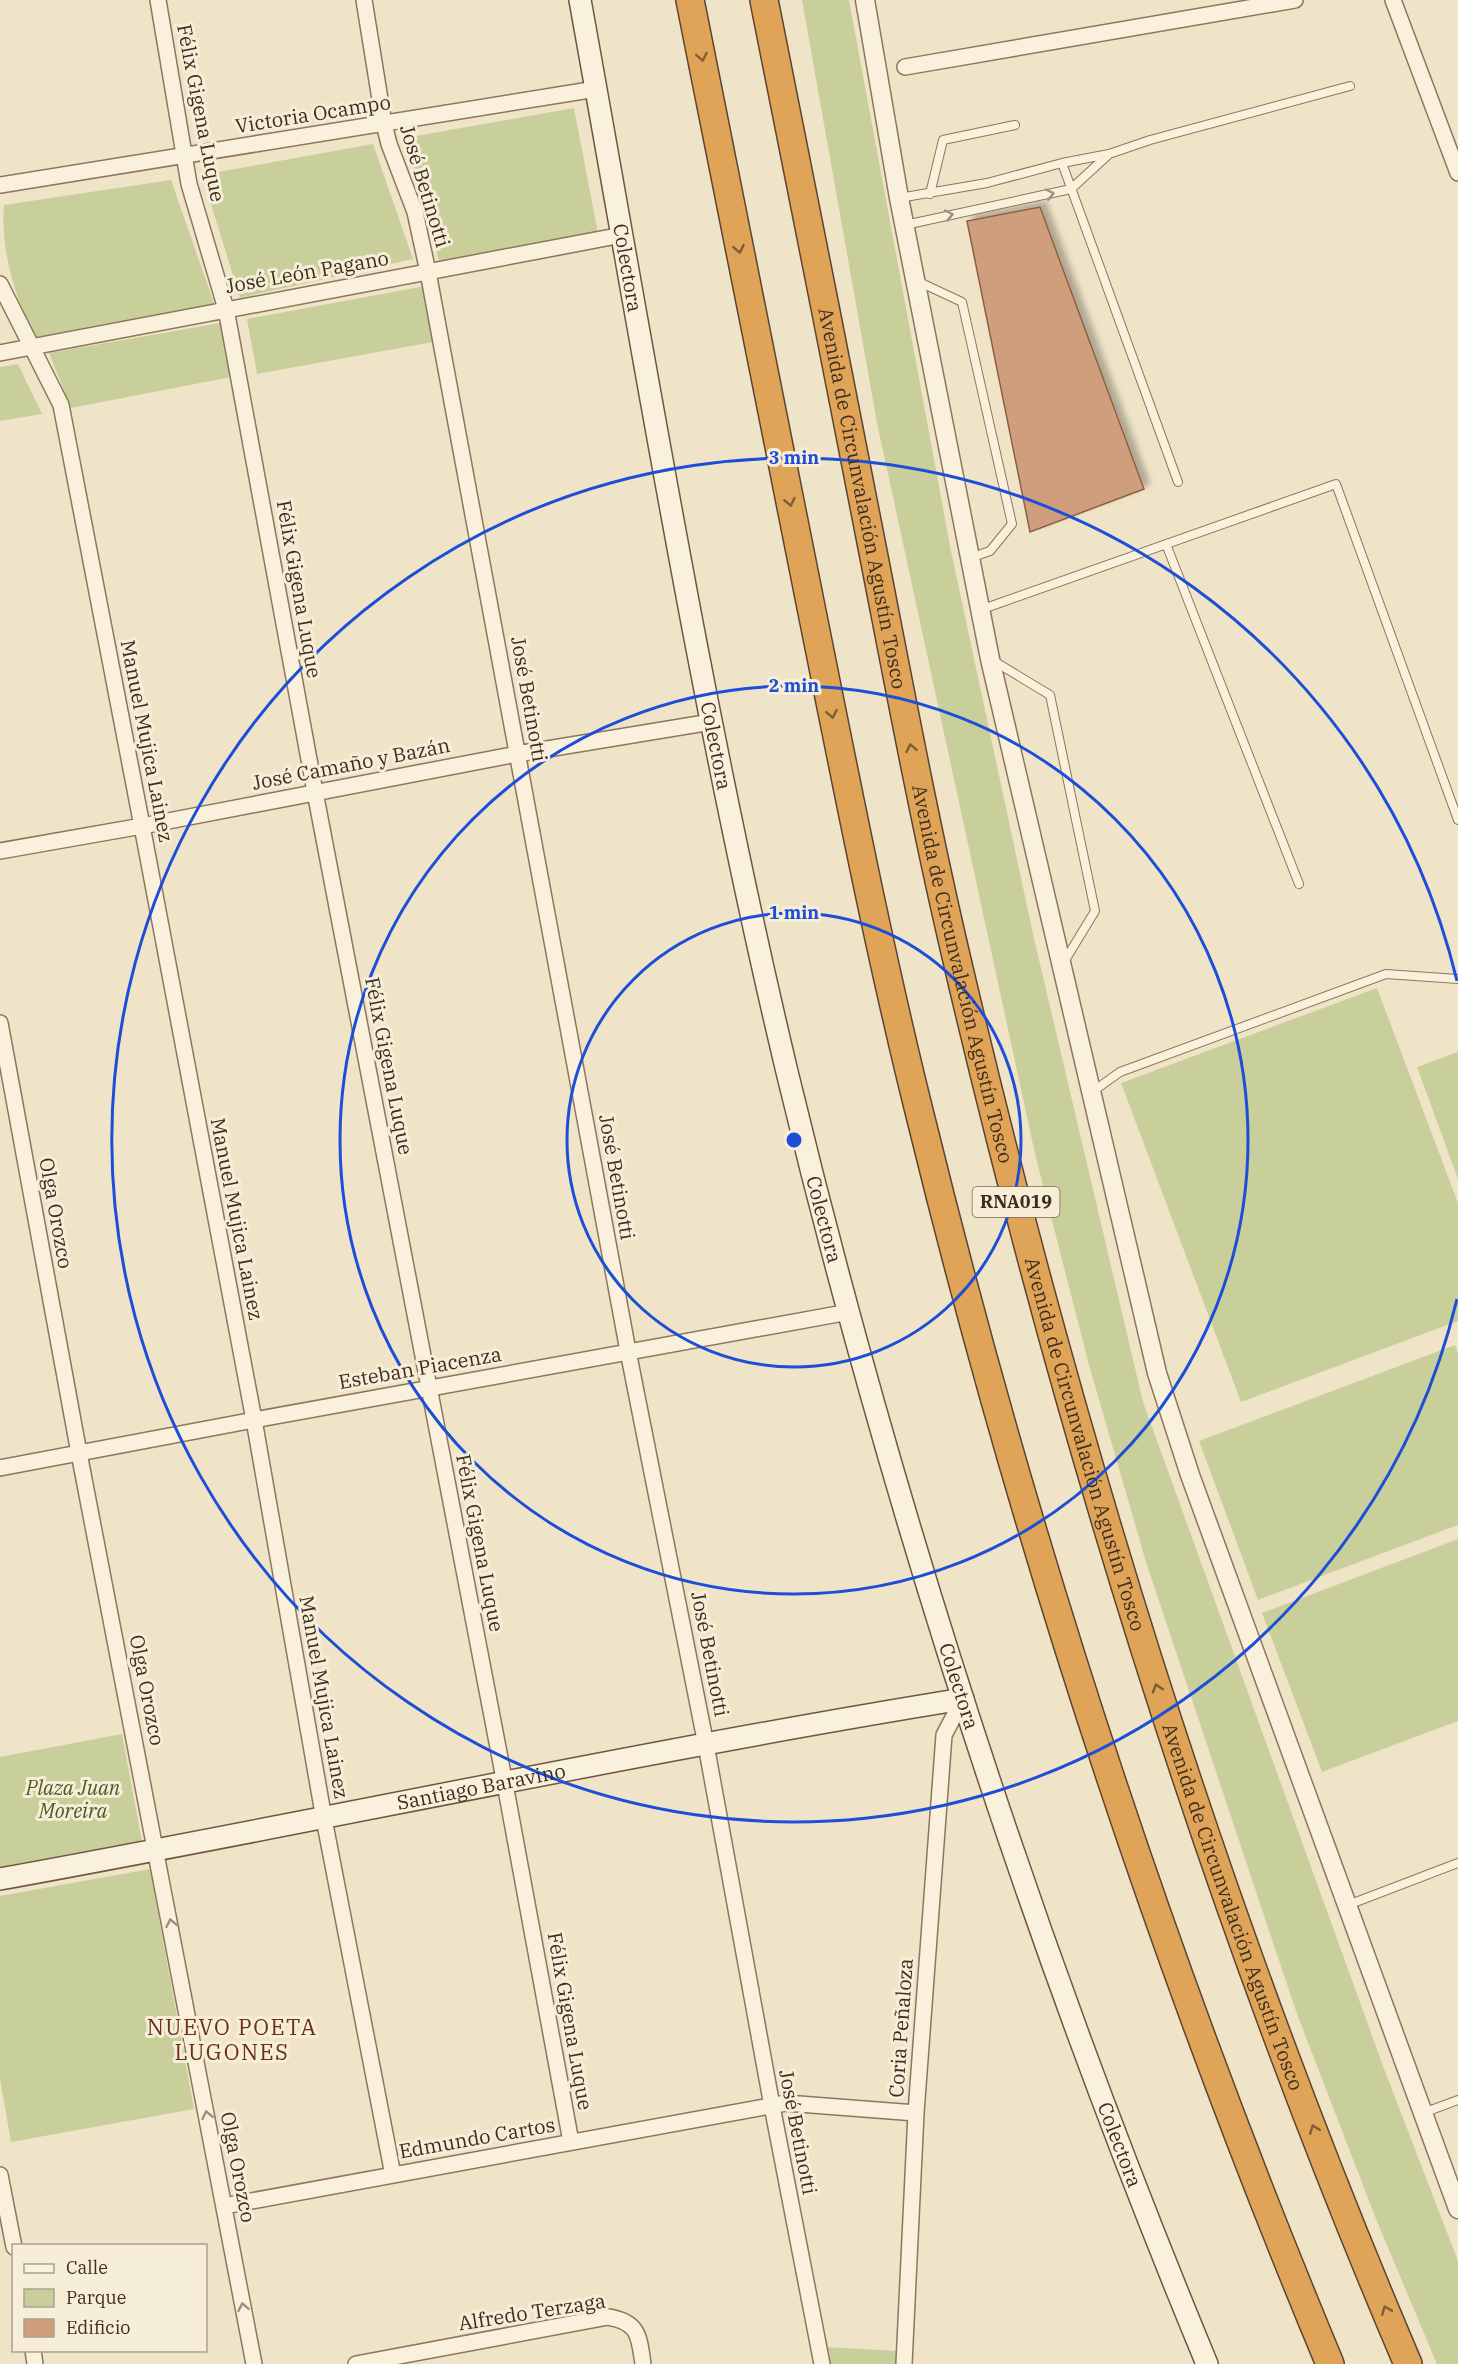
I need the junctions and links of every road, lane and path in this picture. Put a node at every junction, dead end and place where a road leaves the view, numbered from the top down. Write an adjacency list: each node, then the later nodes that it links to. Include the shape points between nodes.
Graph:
1 (158, 0): 15 (street, Félix Gigena Luque)
2 (364, 0): 12 (street, José Betinotti)
3 (580, 0): 11 (main road, Colectora)
4 (690, 0): 77 (highway, RNA019, one-way to 77, via 877,932 982,1353 1062,1624 1141,1868 1232,2119)
5 (764, 0): 78 (highway, Avenida de Circunvalación Agustín Tosco / RNA019, one-way to 5, via 1299,2093 1229,1903 1142,1643 1036,1274 933,853)
6 (864, 0): 21 (street)
7 (1295, 0): 9 (street)
8 (1393, 0): 17 (street)
9 (905, 67)
10 (1350, 86): 14 (lane)
11 (596, 89): 12 (street, Victoria Ocampo); 23 (main road, Colectora)
12 (384, 124): 15 (street, Victoria Ocampo); 24 (street, José Betinotti, via 415,212)
13 (1015, 125): 20 (lane, via 943,140)
14 (1109, 154): 16 (lane); 19 (lane)
15 (183, 156): 18 (street, Victoria Ocampo); 27 (street, Félix Gigena Luque)
16 (1062, 163): 19 (lane); 20 (lane)
17 (1458, 173)
18 (0, 185)
19 (1071, 189): 22 (lane, one-way to 19); 30 (lane)
20 (930, 194): 21 (lane)
21 (899, 198): 22 (street)
22 (905, 225): 25 (street)
23 (622, 235): 24 (street, José León Pagano); 35 (main road, Colectora)
24 (428, 272): 27 (street, José León Pagano); 36 (street, José Betinotti)
25 (916, 280): 32 (street); 32 (lane, via 962,303 1012,524 990,551)
26 (0, 284): 28 (street, Manuel Mujica Lainez)
27 (226, 309): 28 (street, José León Pagano); 37 (street, Félix Gigena Luque)
28 (32, 347): 29 (street, José León Pagano); 39 (street, Manuel Mujica Lainez, via 61,405)
29 (0, 353)
30 (1178, 482)
31 (1166, 544): 33 (lane); 38 (lane, via 1336,484); 41 (lane)
32 (970, 558): 33 (street)
33 (980, 610): 34 (street)
34 (990, 659): 42 (street); 42 (lane, via 1050,695 1095,911)
35 (711, 722): 36 (street, José Camaño y Bazán); 46 (main road, Colectora, via 788,1076)
36 (517, 754): 37 (street, José Camaño y Bazán); 47 (street, José Betinotti)
37 (315, 792): 39 (street, José Camaño y Bazán); 48 (street, Félix Gigena Luque)
38 (1458, 820)
39 (142, 826): 40 (street, José Camaño y Bazán); 49 (street, Manuel Mujica Lainez)
40 (0, 851)
41 (1299, 884)
42 (1062, 966): 45 (street)
43 (1458, 979): 45 (lane, via 1386,974 1120,1072)
44 (0, 1023): 50 (street, Olga Orozco)
45 (1091, 1093): 59 (street, via 1143,1318 1173,1426)
46 (849, 1312): 47 (street, Esteban Piacenza); 52 (main road, Colectora)
47 (628, 1351): 48 (street, Esteban Piacenza); 53 (street, José Betinotti)
48 (429, 1389): 49 (street, Esteban Piacenza); 54 (street, Félix Gigena Luque)
49 (254, 1420): 50 (street, Esteban Piacenza); 55 (street, Manuel Mujica Lainez)
50 (79, 1453): 51 (street, Esteban Piacenza); 56 (street, Olga Orozco)
51 (0, 1468)
52 (963, 1700): 53 (main road, Santiago Baravino); 62 (street, Coria Peñaloza, via 944,1735); 76 (main road, Colectora, via 1028,1895)
53 (706, 1745): 54 (main road, Santiago Baravino); 61 (street, José Betinotti)
54 (505, 1784): 55 (main road, Santiago Baravino); 64 (street, Félix Gigena Luque)
55 (324, 1819): 56 (main road, Santiago Baravino); 66 (street, Manuel Mujica Lainez)
56 (157, 1851): 58 (main road, Santiago Baravino); 68 (street, Olga Orozco, one-way to 56)
57 (1458, 1863): 59 (lane)
58 (0, 1879)
59 (1348, 1905): 63 (street)
60 (1458, 2100): 63 (lane)
61 (772, 2106): 62 (street, Edmundo Cartos, via 802,2103); 64 (street, Edmundo Cartos); 74 (street, José Betinotti)
62 (916, 2113): 75 (street, Coria Peñaloza)
63 (1421, 2113): 67 (street)
64 (571, 2142): 66 (street, Edmundo Cartos)
65 (0, 2175): 69 (street)
66 (393, 2175): 68 (street, Edmundo Cartos)
67 (1457, 2205)
68 (224, 2206): 71 (street, Olga Orozco, one-way to 68)
69 (9, 2245)
70 (434, 2357): 72 (street, Alfredo Terzaga); 73 (street, Alfredo Terzaga, via 608,2317 631,2324 638,2335)
71 (254, 2364)
72 (356, 2364)
73 (643, 2364)
74 (822, 2364)
75 (904, 2364)
76 (1207, 2364)
77 (1330, 2364)
78 (1408, 2364)

